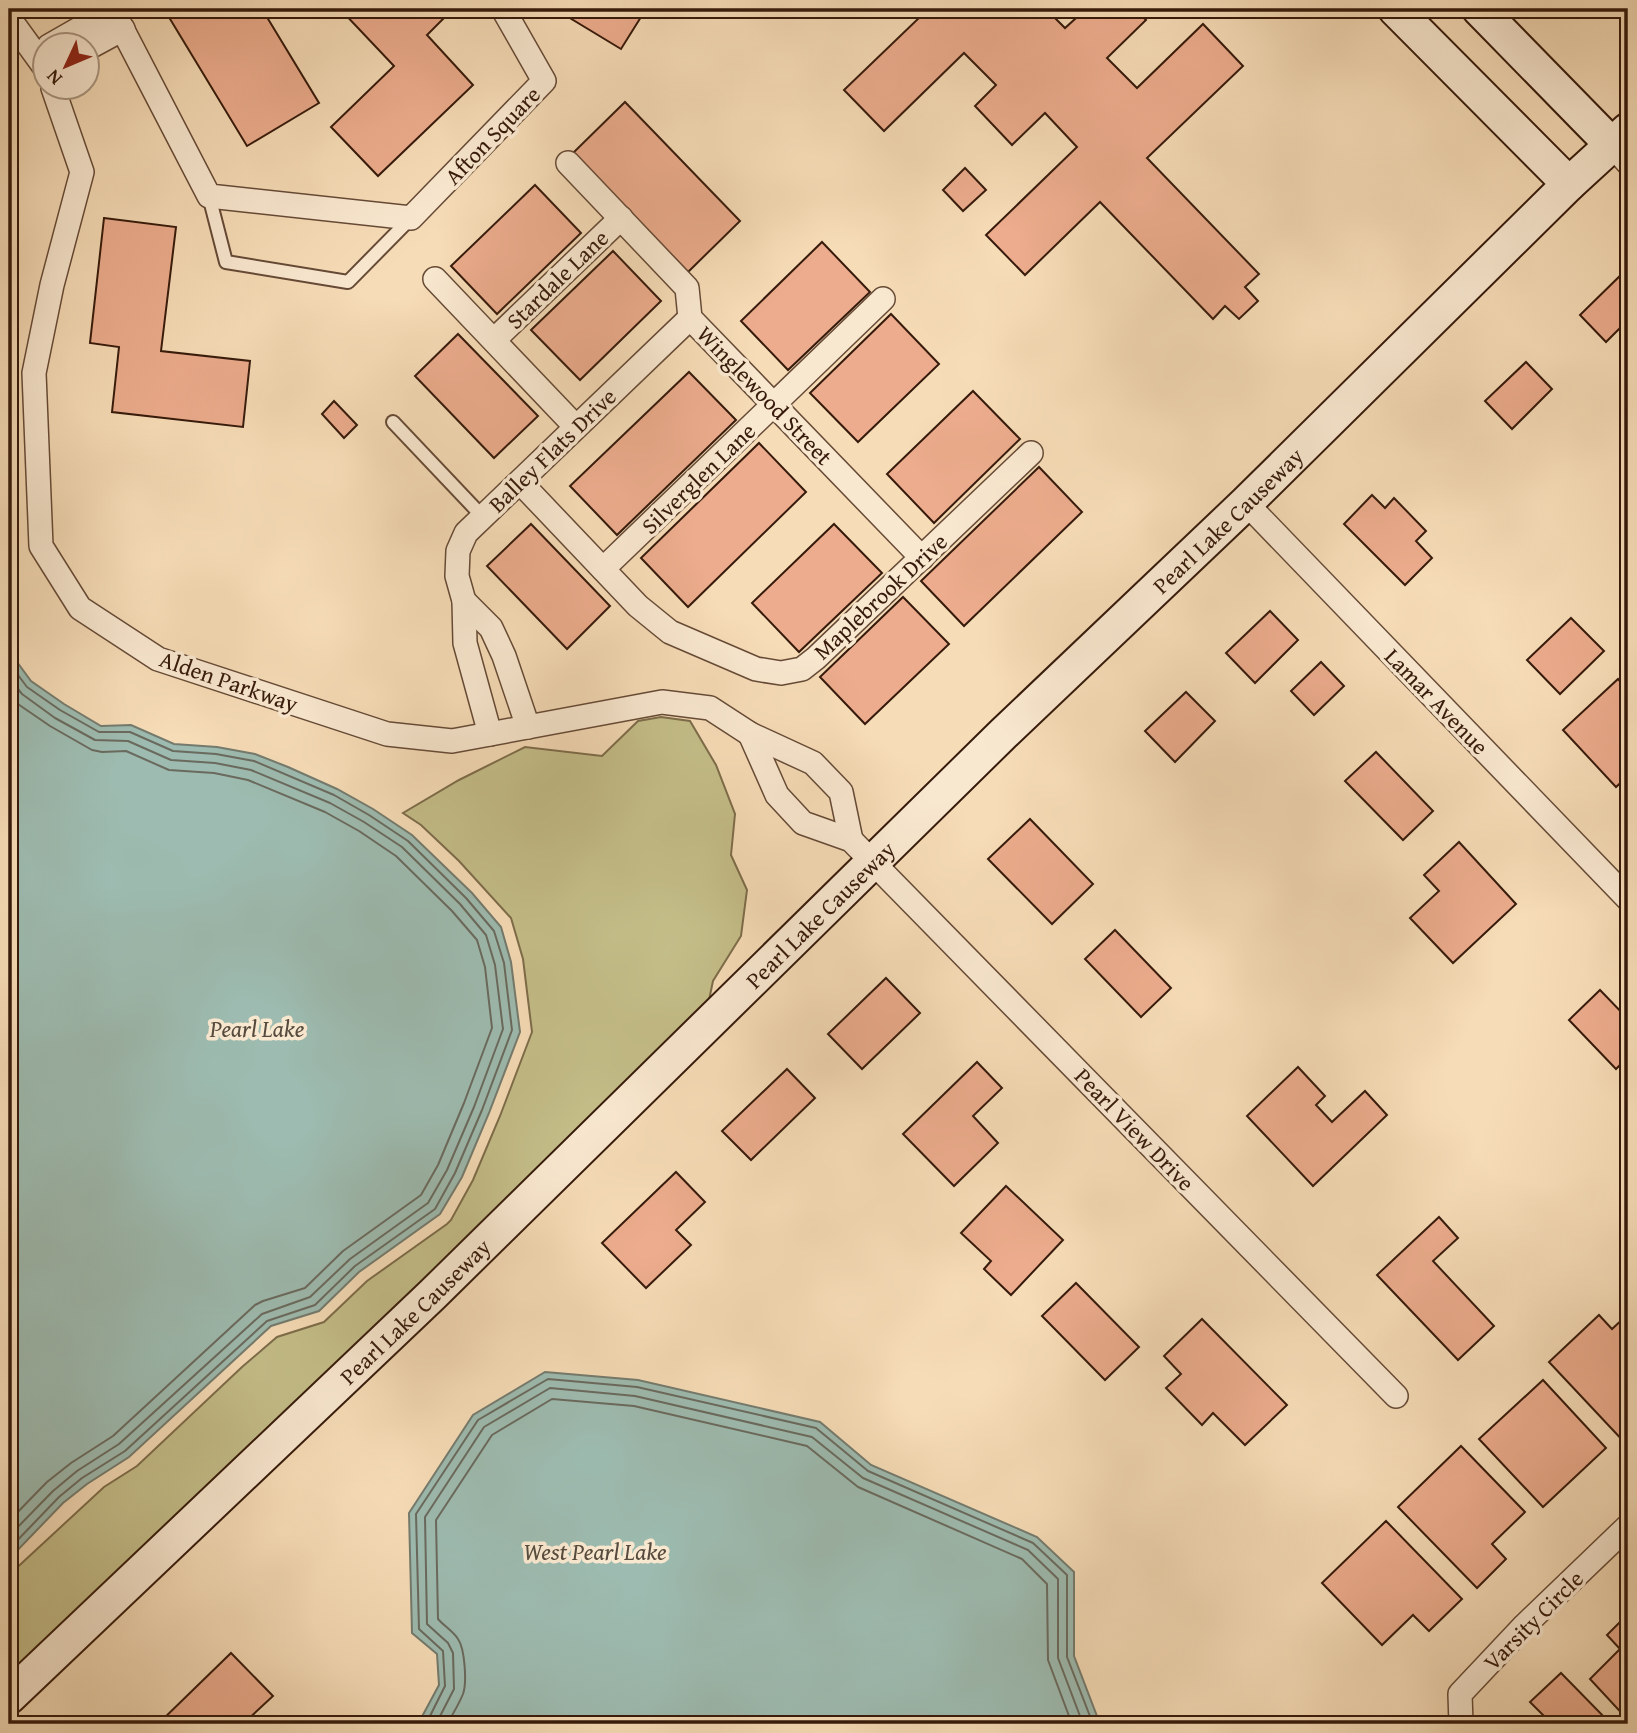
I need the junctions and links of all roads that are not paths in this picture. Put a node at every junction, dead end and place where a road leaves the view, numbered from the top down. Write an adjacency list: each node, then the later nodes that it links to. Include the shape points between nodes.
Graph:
1 (503, 9): 14 (street, Afton Square, via 544,81)
2 (1395, 9): 12 (street)
3 (1479, 9): 10 (street)
4 (116, 16): 6 (street); 7 (street); 13 (street, Afton Square)
5 (9, 18): 8 (street)
6 (86, 32)
7 (102, 32)
8 (32, 42)
9 (57, 102): 31 (street, Alden Parkway, via 82,172 34,373 41,546 80,608 158,660 387,734 452,741)
10 (1623, 146): 12 (street, Pearl Lake Causeway)
11 (569, 163): 15 (street, Winglewood Street)
12 (1569, 184): 25 (street, Pearl Lake Causeway)
13 (209, 196): 14 (street); 14 (lane, Afton Square, via 226,262 348,282)
14 (411, 218)
15 (621, 218): 18 (street, Winglewood Street, via 687,288); 19 (street, Stardale Lane)
16 (435, 279): 19 (street)
17 (883, 299): 20 (street, Silverglen Lane)
18 (690, 318): 20 (street, Winglewood Street); 22 (street, Balley Flats Drive)
19 (494, 340): 22 (street)
20 (774, 404): 27 (street, Winglewood Street); 28 (street, Silverglen Lane)
21 (393, 422): 26 (lane)
22 (576, 427): 24 (street, Balley Flats Drive)
23 (1031, 453): 27 (street, Maplebrook Drive)
24 (520, 482): 26 (street, Balley Flats Drive); 28 (street, Maplebrook Drive)
25 (1246, 503): 33 (street, Pearl Lake Causeway, via 1003,734); 34 (street, Lamar Avenue)
26 (483, 517): 29 (street, Balley Flats Drive, via 466,533 458,551 457,576)
27 (922, 558): 28 (street, Maplebrook Drive, via 817,658 802,669 781,673 756,669 670,632)
28 (603, 569)
29 (464, 601): 30 (street, via 491,628); 31 (street, Balley Flats Drive, via 466,643)
30 (528, 727): 31 (street, Alden Parkway); 32 (street, Alden Parkway, via 662,702 709,708)
31 (489, 734)
32 (750, 734): 33 (street, via 777,795 803,823); 33 (street, Alden Parkway, via 813,763 841,792)
33 (862, 850): 35 (street, Pearl View Drive); 37 (street, Pearl Lake Causeway, via 432,1295)
34 (1628, 899)
35 (1396, 1396)
36 (1628, 1526): 38 (street, Varsity Circle, via 1460,1695)
37 (9, 1697)
38 (1461, 1724)

